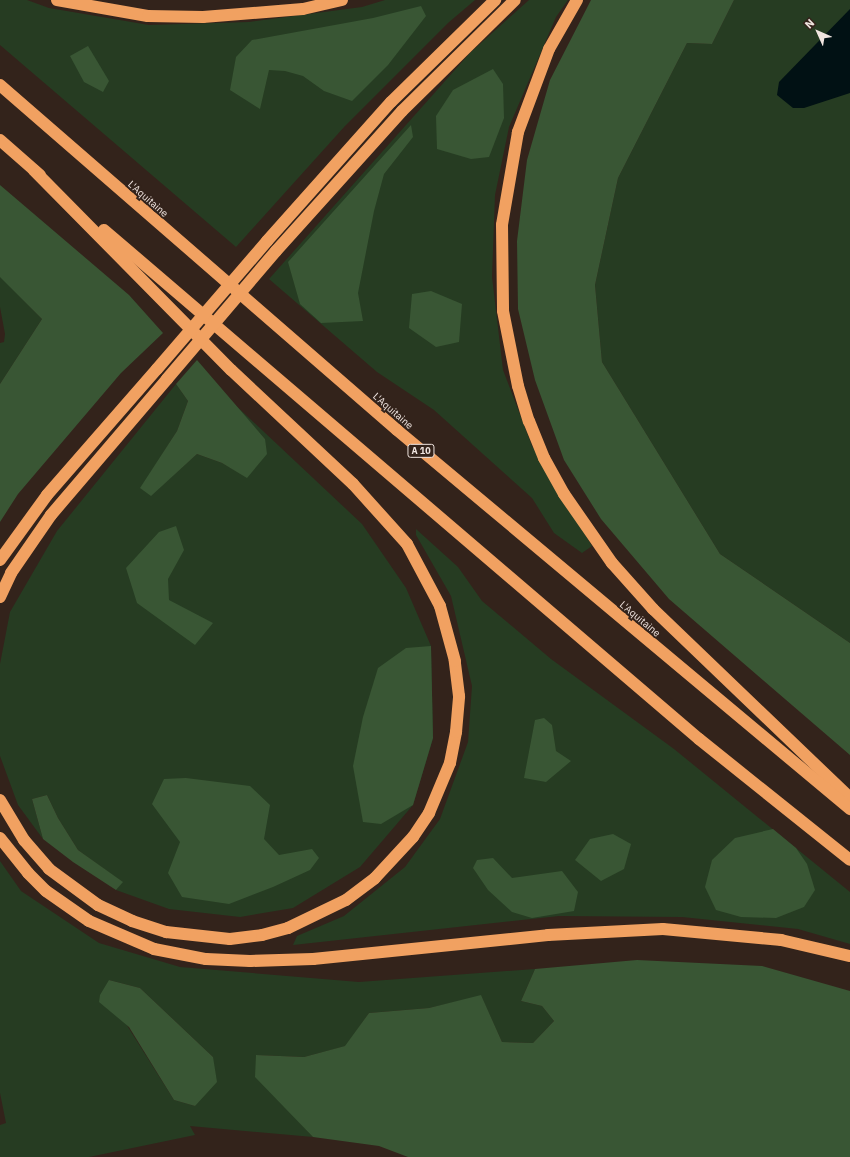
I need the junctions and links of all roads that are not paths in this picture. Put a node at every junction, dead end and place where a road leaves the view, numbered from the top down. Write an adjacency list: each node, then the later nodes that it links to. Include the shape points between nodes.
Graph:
1 (56, 0): 2 (highway, via 148,16 203,17 303,9)
2 (342, 0)
3 (495, 0): 9 (highway, bridge, via 392,102 267,241 47,495)
4 (515, 0): 10 (highway, bridge, via 402,111 83,475 37,533)
5 (577, 0): 11 (highway, via 549,48 518,132 502,225 503,311 510,353 525,407 544,458 564,494 612,563 654,609)
6 (0, 85): 13 (highway, L'Aquitaine / A 10, via 391,425)
7 (0, 140): 8 (highway)
8 (34, 170): 12 (highway, via 231,370 354,484 407,544 440,606 455,661 459,696 450,763 429,813 409,843 375,878 346,900 307,921 262,935 230,939 166,932 132,921 98,905 49,869 24,840); 15 (highway, via 371,461 693,733)
9 (0, 560)
10 (0, 597)
11 (850, 798)
12 (0, 800)
13 (850, 808)
14 (0, 838): 16 (highway, via 46,891 89,921 154,949 206,959 313,959 548,935 663,929 781,940)
15 (850, 860)
16 (850, 956)

